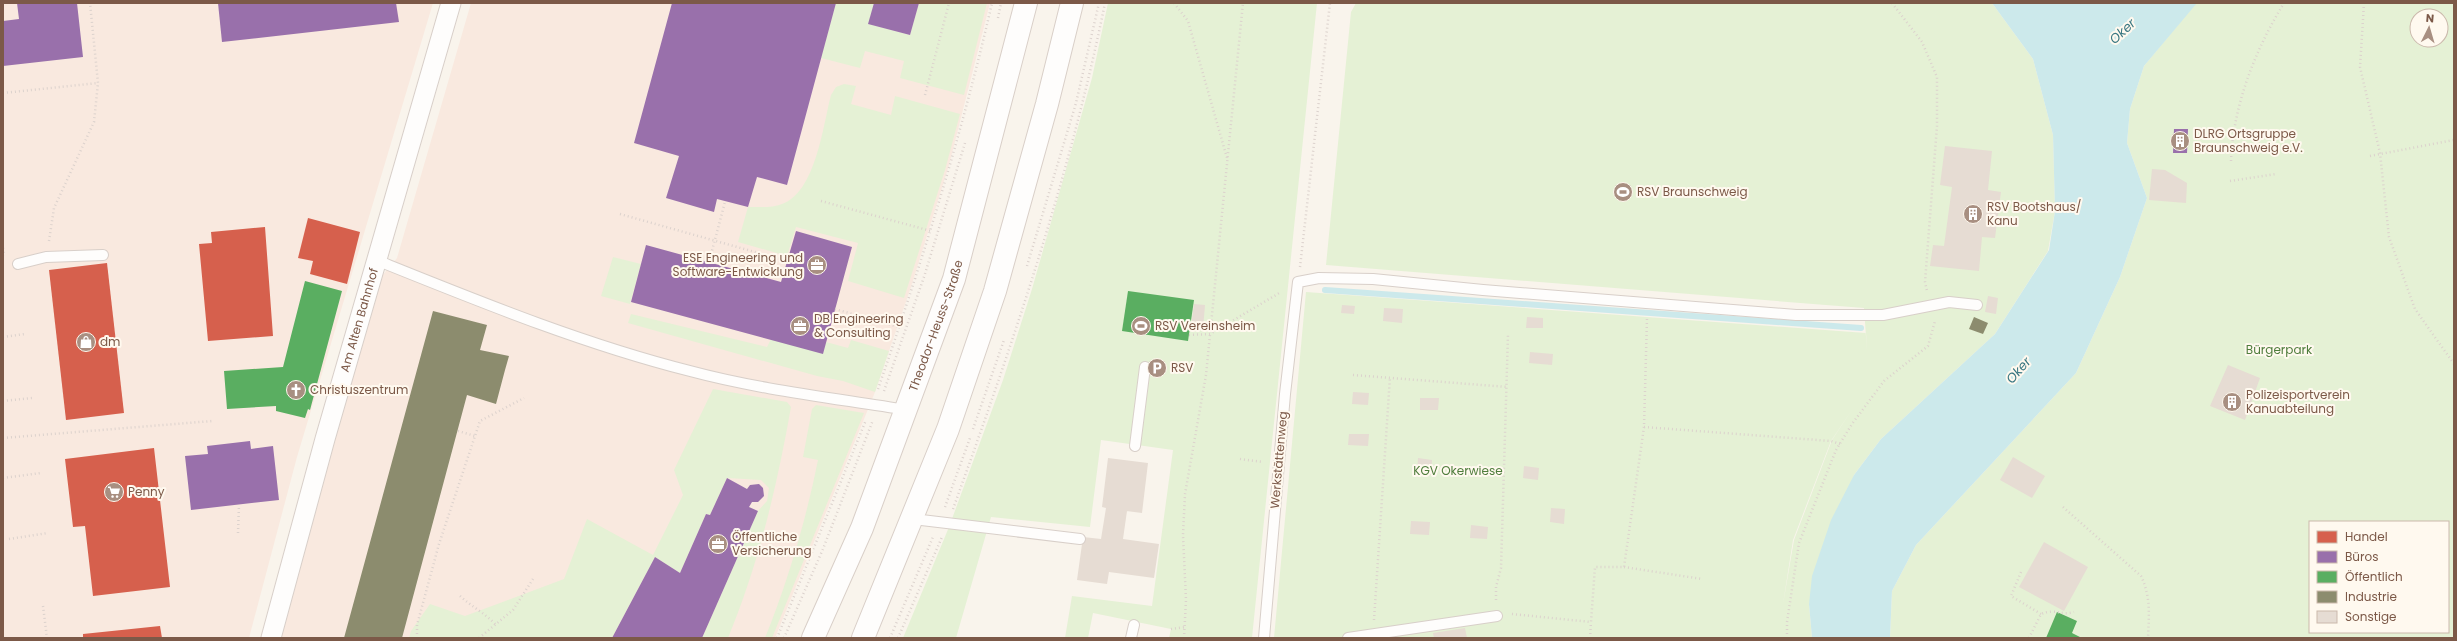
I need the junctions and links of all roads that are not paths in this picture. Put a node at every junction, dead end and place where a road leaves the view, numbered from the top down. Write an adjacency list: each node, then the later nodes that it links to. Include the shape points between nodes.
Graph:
1 (451, 3): 5 (street, Am Alten Bahnhof)
2 (1026, 3): 9 (main road, Theodor-Heuss-Straße, via 954,279)
3 (1072, 3): 11 (main road, via 995,291 948,429)
4 (103, 255): 6 (lane, via 46,257)
5 (376, 260): 9 (lane, via 594,342 682,369 753,385); 15 (street, Am Alten Bahnhof)
6 (18, 264)
7 (1977, 305): 19 (lane, Werkstättenweg, via 1950,302 1883,315 1796,315 1373,279 1319,278 1298,282)
8 (1145, 367): 10 (lane)
9 (907, 410): 16 (main road, Theodor-Heuss-Straße, via 862,528)
10 (1135, 446)
11 (913, 519): 12 (lane); 17 (main road)
12 (1080, 540)
13 (1497, 616): 20 (lane)
14 (1134, 624): 18 (lane)
15 (271, 638)
16 (813, 638)
17 (863, 638)
18 (1131, 638)
19 (1264, 638)
20 (1348, 638)

